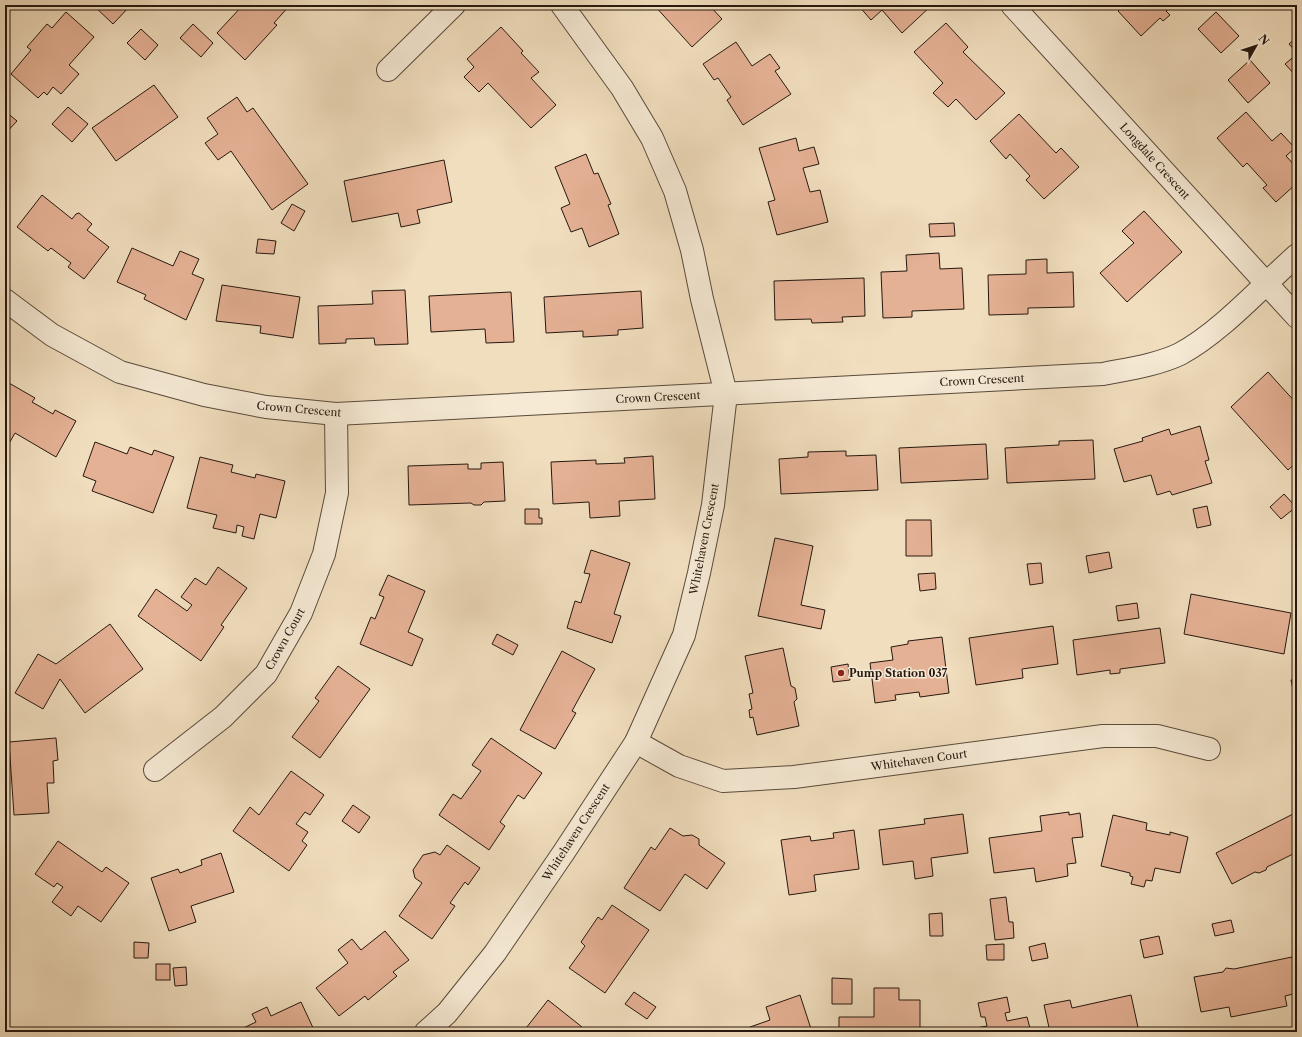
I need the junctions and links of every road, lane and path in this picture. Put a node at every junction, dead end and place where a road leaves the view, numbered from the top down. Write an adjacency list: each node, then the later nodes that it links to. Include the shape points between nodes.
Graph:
1 (454, 5): 4 (street)
2 (562, 5): 9 (street, Whitehaven Crescent, via 622,88 652,138 676,190)
3 (1012, 5): 6 (street, Longdale Crescent)
4 (388, 70)
5 (1297, 255): 6 (street, Crown Crescent)
6 (1266, 282): 8 (street, Longdale Crescent); 9 (street, Crown Crescent, via 1208,336 1179,354 1103,374)
7 (5, 300): 10 (street, Crown Crescent, via 52,335 120,372 204,395 266,407)
8 (1297, 317)
9 (726, 394): 10 (street, Crown Crescent); 11 (street, Whitehaven Crescent, via 713,505 684,635)
10 (336, 414): 13 (street, Crown Court, via 337,493 324,554 301,613 266,674 223,718)
11 (636, 742): 12 (street, Whitehaven Court, via 679,766 723,781 794,777 1103,736 1157,736); 14 (street, Whitehaven Crescent, via 495,953 447,1013)
12 (1209, 749)
13 (155, 770)
14 (426, 1032)

